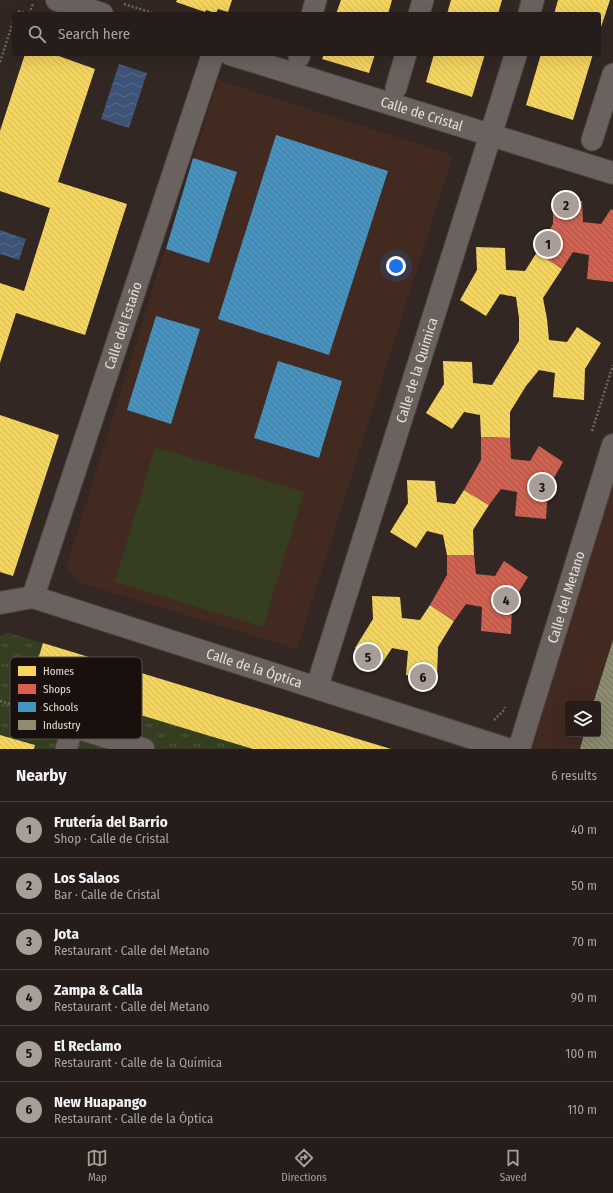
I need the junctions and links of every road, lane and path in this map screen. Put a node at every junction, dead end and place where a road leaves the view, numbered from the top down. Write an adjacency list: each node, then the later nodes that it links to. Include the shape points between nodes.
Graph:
1 (34, 0): 7 (path)
2 (57, 0): 8 (street)
3 (316, 0): 10 (street)
4 (423, 0): 11 (street)
5 (533, 0): 12 (street)
6 (123, 4): 9 (path)
7 (30, 12)
8 (96, 12)
9 (149, 12)
10 (313, 12)
11 (420, 12)
12 (530, 12)
13 (12, 25): 18 (path)
14 (212, 56): 25 (street, Calle del Estaño)
15 (236, 56): 21 (street, Calle de Cristal)
16 (405, 56): 20 (street)
17 (515, 56): 21 (street, Calle de la Química)
18 (0, 62)
19 (613, 74): 22 (street)
20 (396, 88)
21 (491, 135): 23 (street, Calle de Cristal); 27 (street, Calle de la Química)
22 (592, 140)
23 (613, 173)
24 (613, 445): 35 (street, Calle del Metano)
25 (34, 597): 26 (street, Calle de la Óptica); 27 (street, Calle de la Óptica)
26 (0, 603)
27 (317, 687): 34 (street, Calle de la Óptica)
28 (0, 700): 29 (path)
29 (10, 703)
30 (69, 739): 32 (street)
31 (111, 739): 33 (street)
32 (66, 749)
33 (144, 749)
34 (507, 749)
35 (519, 749)

